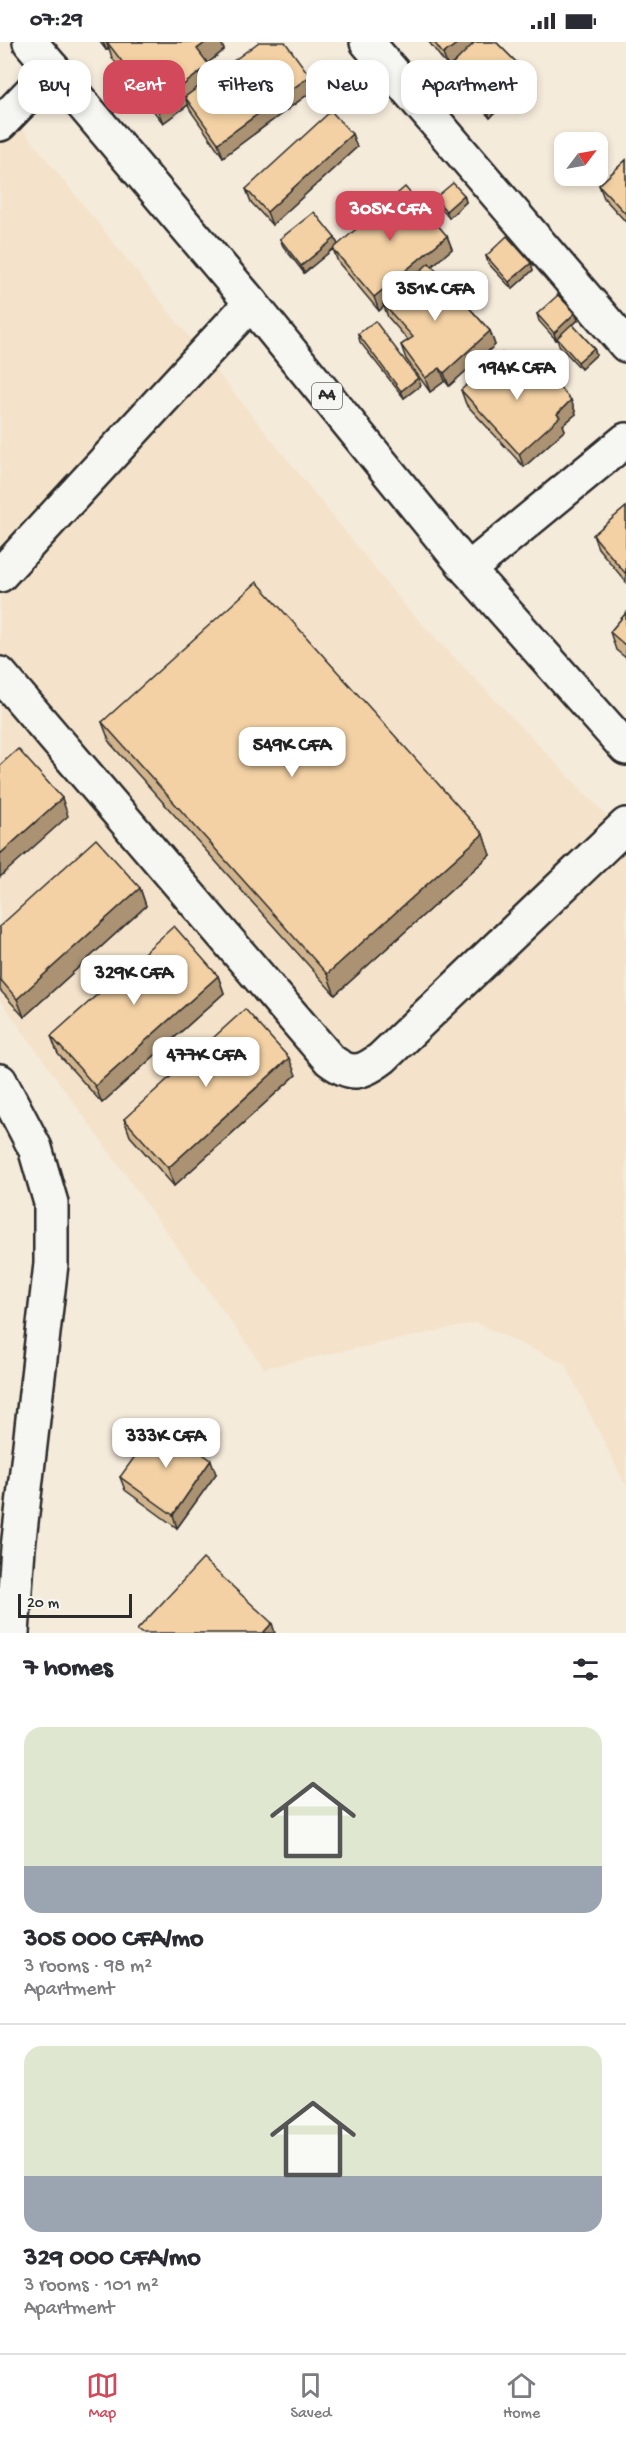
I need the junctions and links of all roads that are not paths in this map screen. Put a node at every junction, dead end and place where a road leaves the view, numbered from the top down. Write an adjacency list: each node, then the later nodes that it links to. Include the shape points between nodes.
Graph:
1 (30, 42): 3 (street, A4)
2 (366, 42): 8 (street)
3 (45, 60)
4 (18, 105): 6 (street)
5 (91, 114): 7 (street, A4)
6 (0, 124)
7 (250, 303): 10 (street, A4); 11 (street)
8 (626, 345)
9 (626, 440): 10 (street)
10 (468, 570): 13 (street, A4)
11 (0, 575)
12 (0, 674): 14 (street, via 330,1060 344,1071 358,1071 382,1058)
13 (626, 748)
14 (626, 825)
15 (0, 1081): 16 (street, via 35,1148 51,1203 51,1264)
16 (12, 1633)

